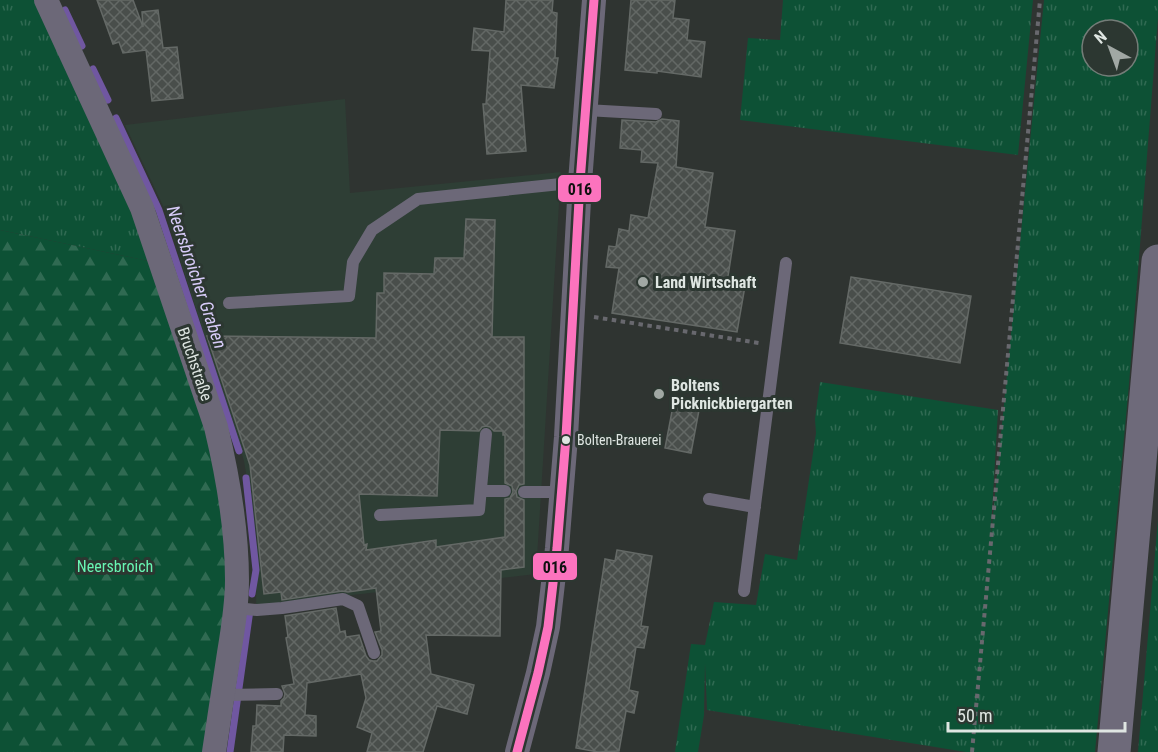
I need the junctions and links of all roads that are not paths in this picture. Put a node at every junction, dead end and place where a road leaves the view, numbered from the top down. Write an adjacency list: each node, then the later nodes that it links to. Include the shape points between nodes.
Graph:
1 (46, 0): 18 (street, Bruchstraße, via 142,208 216,427 234,527 237,581)
2 (594, 0): 3 (street)
3 (586, 110): 4 (lane); 5 (street)
4 (656, 114)
5 (580, 182): 8 (lane, via 418,199 372,230 353,262 349,296); 13 (street)
6 (1158, 261): 24 (main road)
7 (786, 263): 15 (lane)
8 (229, 303)
9 (486, 434): 10 (lane)
10 (481, 490): 11 (lane); 16 (lane, via 479,510)
11 (505, 491)
12 (524, 492): 13 (lane)
13 (562, 492): 22 (street, via 548,627)
14 (709, 499): 15 (lane)
15 (755, 507): 17 (lane)
16 (380, 515)
17 (744, 591)
18 (246, 609): 19 (lane, via 343,599 357,606); 21 (street, Bruchstraße)
19 (374, 653)
20 (277, 694): 21 (lane)
21 (234, 695): 23 (street, Bruchstraße)
22 (521, 751)
23 (214, 752)
24 (1114, 752)

